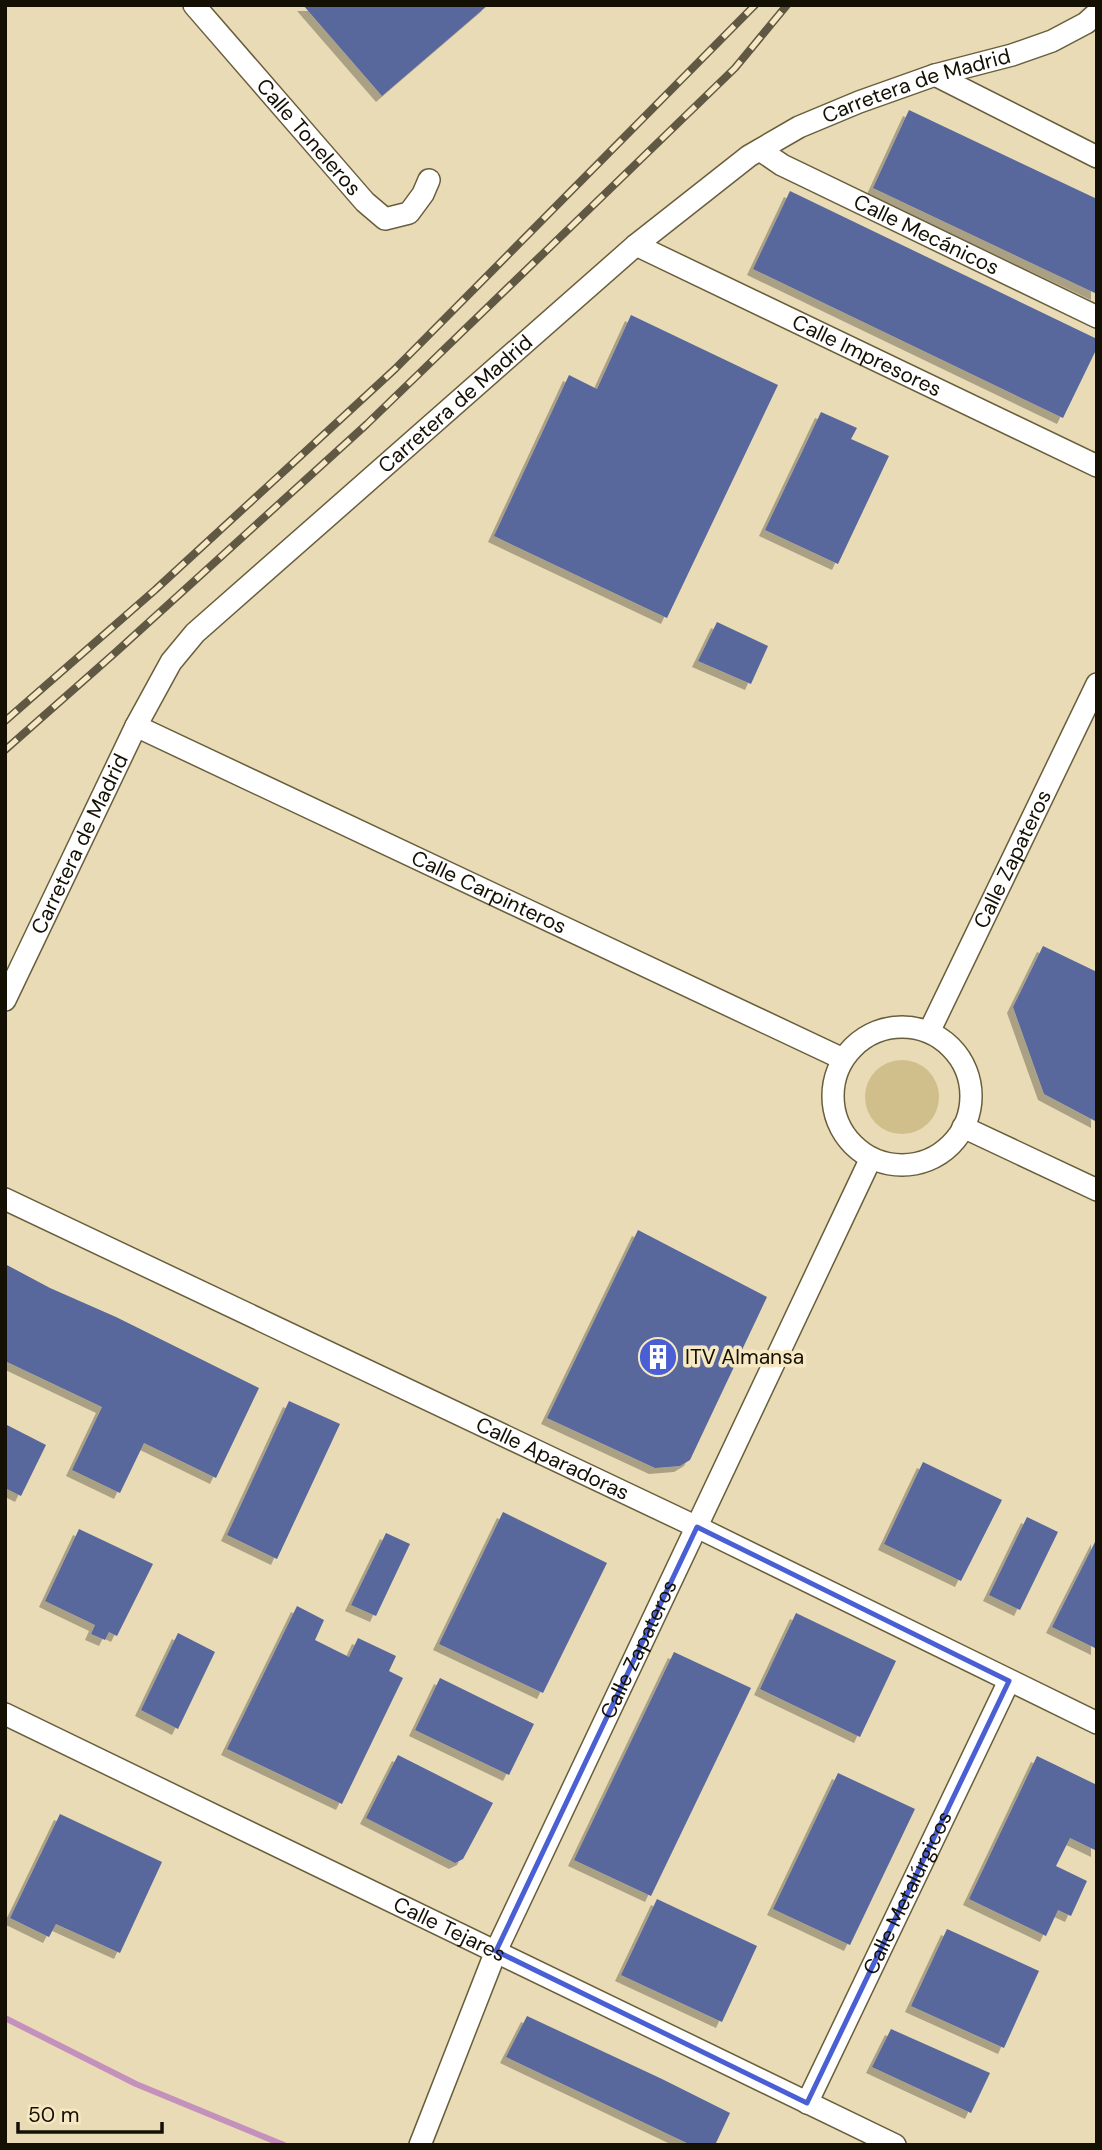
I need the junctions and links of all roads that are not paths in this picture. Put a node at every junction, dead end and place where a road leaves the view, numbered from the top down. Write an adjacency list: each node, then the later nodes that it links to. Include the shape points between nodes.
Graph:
1 (194, 5): 6 (street, Calle Toneleros, via 365,202 385,219 409,213)
2 (1097, 13): 3 (street, Carretera de Madrid, via 1052,41)
3 (935, 75): 4 (street, Carretera de Madrid, via 799,127); 5 (street)
4 (760, 150): 7 (street, Carretera de Madrid); 8 (street, Calle Mecánicos, via 782,165)
5 (1097, 157)
6 (429, 180)
7 (636, 245): 9 (street, Calle Impresores); 11 (street, Carretera de Madrid, via 195,634 172,662)
8 (1097, 317)
9 (1097, 466)
10 (1097, 684): 13 (street, Calle Zapateros)
11 (136, 726): 12 (street, Carretera de Madrid); 14 (street, Calle Carpinteros)
12 (5, 1000)
13 (929, 1032): 14 (street, via 890,1027 864,1039); 15 (street, via 963,1063 970,1085 970,1109)
14 (843, 1059): 16 (street, via 834,1081 833,1104 839,1126 852,1144)
15 (963, 1127): 16 (street, via 949,1147 932,1159 891,1165); 17 (street)
16 (871, 1158): 19 (street, Calle Zapateros)
17 (1097, 1190)
18 (5, 1199): 19 (street, Calle Aparadoras)
19 (698, 1527): 20 (street, Calle Aparadoras); 23 (street, Calle Zapateros)
20 (1009, 1681): 22 (street, Calle Aparadoras); 24 (street, Calle Metalúrgicos)
21 (5, 1714): 23 (street, Calle Tejares)
22 (1097, 1723)
23 (496, 1951): 24 (street, Calle Tejares); 25 (street, Calle Zapateros)
24 (807, 2103): 26 (street, Calle Tejares)
25 (420, 2145)
26 (895, 2145)

